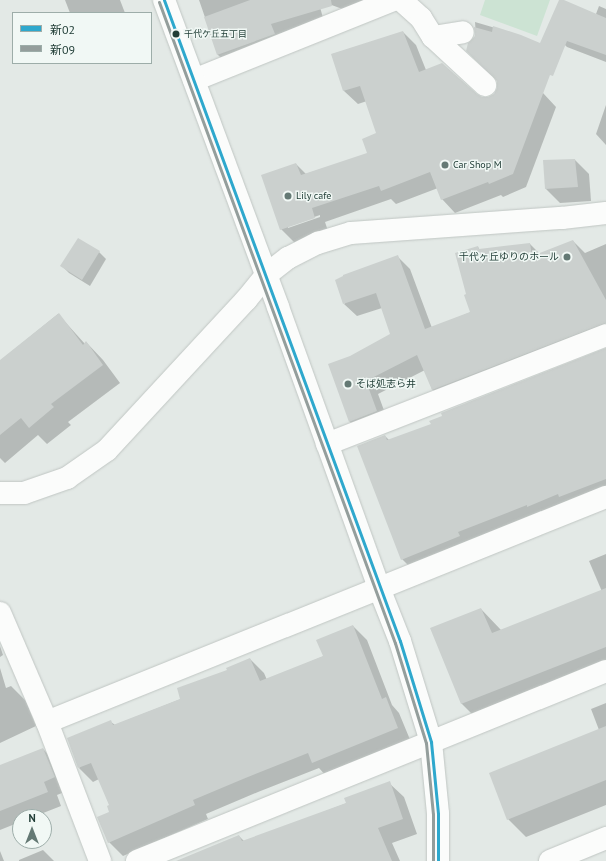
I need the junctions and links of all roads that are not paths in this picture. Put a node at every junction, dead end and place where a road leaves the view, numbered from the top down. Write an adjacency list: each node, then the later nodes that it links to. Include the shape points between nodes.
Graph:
1 (164, 0): 6 (street)
2 (392, 0): 6 (street)
3 (401, 0): 5 (street, via 421,18)
4 (463, 32): 5 (street)
5 (433, 37): 7 (street)
6 (194, 80): 9 (street)
7 (485, 85)
8 (606, 212): 9 (street, via 562,218 351,233 318,243 288,258)
9 (266, 275): 11 (street); 12 (street, via 246,300 107,450 67,478 24,493)
10 (606, 335): 11 (street)
11 (327, 444): 14 (street)
12 (0, 494)
13 (606, 497): 14 (street)
14 (379, 588): 17 (street); 18 (street, via 400,641)
15 (0, 613): 17 (street)
16 (606, 671): 18 (street)
17 (47, 722): 20 (street)
18 (431, 742): 21 (street); 22 (street, via 438,814)
19 (606, 838): 23 (street)
20 (100, 861)
21 (137, 861)
22 (438, 861)
23 (550, 861)

